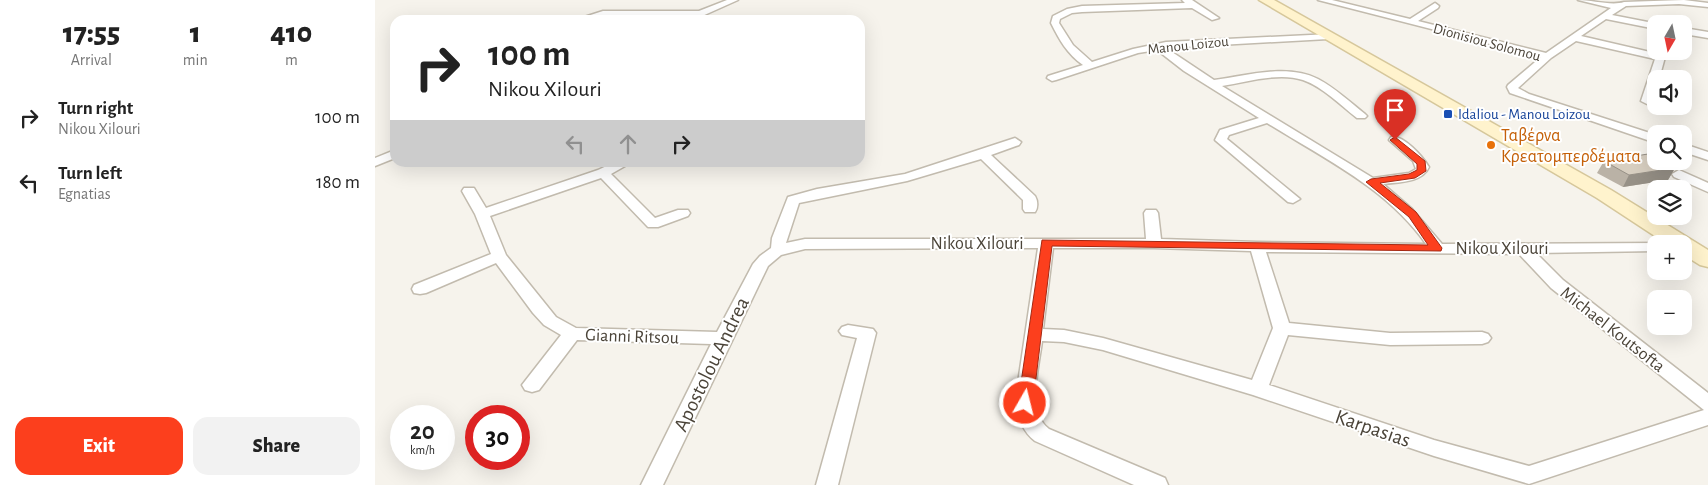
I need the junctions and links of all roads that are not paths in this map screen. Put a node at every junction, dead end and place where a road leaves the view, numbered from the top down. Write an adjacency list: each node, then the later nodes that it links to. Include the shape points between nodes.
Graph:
1 (734, 0): 9 (street, via 700,14)
2 (1265, 0): 16 (main road)
3 (1322, 0): 12 (street, Dionisiou Solomou)
4 (1582, 0): 8 (street)
5 (1189, 3): 11 (street); 20 (street, via 1126,11 1070,11 1056,18 1055,23 1069,49)
6 (1708, 5): 8 (street, via 1679,2 1624,4)
7 (1435, 6): 12 (street)
8 (1620, 7): 10 (street)
9 (599, 15)
10 (1604, 16): 13 (street); 17 (street)
11 (1215, 18)
12 (1411, 22): 19 (street, Dionisiou Solomou)
13 (1647, 24)
14 (1693, 32): 15 (street)
15 (1708, 35)
16 (1328, 36): 18 (street, Manou Loizou); 45 (main road, via 1604,194)
17 (1576, 38): 19 (street); 21 (street, via 1661,57)
18 (1158, 46): 20 (street, Manou Loizou); 23 (street)
19 (1548, 56): 26 (street, Dionisiou Solomou, via 1512,87 1514,91)
20 (1091, 66): 22 (street, Manou Loizou)
21 (1657, 70)
22 (1052, 78)
23 (1211, 84): 24 (street, via 1283,75 1301,76); 25 (street)
24 (1361, 116)
25 (1266, 119): 37 (street); 40 (street, via 1224,134 1221,140)
26 (1647, 137)
27 (1395, 140): 37 (street, via 1422,163 1421,171 1412,176)
28 (1015, 142): 30 (street)
29 (1692, 151): 32 (street)
30 (983, 154): 41 (street, via 1030,199); 52 (street, via 890,182 814,193 793,200)
31 (390, 156): 33 (street)
32 (1708, 156)
33 (375, 162)
34 (616, 167): 35 (street)
35 (603, 173): 42 (street, via 653,224); 44 (street)
36 (1679, 174): 38 (street)
37 (1371, 182): 50 (street, via 1412,214)
38 (1708, 188)
39 (469, 191): 44 (street, Gianni Ritsou)
40 (1293, 198)
41 (1030, 208)
42 (683, 213)
43 (1151, 213): 47 (street)
44 (482, 214): 54 (street, Gianni Ritsou)
45 (1669, 235)
46 (1046, 243): 47 (street, Nikou Xilouri); 52 (street, Nikou Xilouri, via 805,244); 60 (street)
47 (1154, 243): 49 (street, Nikou Xilouri)
48 (1647, 246): 51 (street, Nikou Xilouri)
49 (1257, 247): 50 (street, Nikou Xilouri); 57 (street)
50 (1437, 248): 51 (street, Nikou Xilouri)
51 (1523, 249): 65 (street, Michael Koutsofta, via 1562,288)
52 (778, 250): 61 (street, Apostolou Andrea, via 761,264)
53 (1692, 250): 55 (main road)
54 (499, 256): 56 (street); 59 (street, Gianni Ritsou, via 544,315)
55 (1708, 260)
56 (420, 289)
57 (1282, 328): 62 (street, via 1390,339); 64 (street)
58 (848, 331): 69 (street, via 867,333)
59 (572, 334): 61 (street, Gianni Ritsou); 63 (street)
60 (1036, 335): 64 (street, Karpasias, via 1064,336 1103,344); 70 (street, via 1025,403 1034,429 1051,441)
61 (723, 338): 68 (street, Apostolou Andrea)
62 (1482, 338)
63 (532, 386)
64 (1258, 389): 67 (street, Karpasias)
65 (1708, 404)
66 (1708, 417): 67 (street, Karpasias)
67 (1529, 480)
68 (652, 485)
69 (827, 485)
70 (1157, 485)

